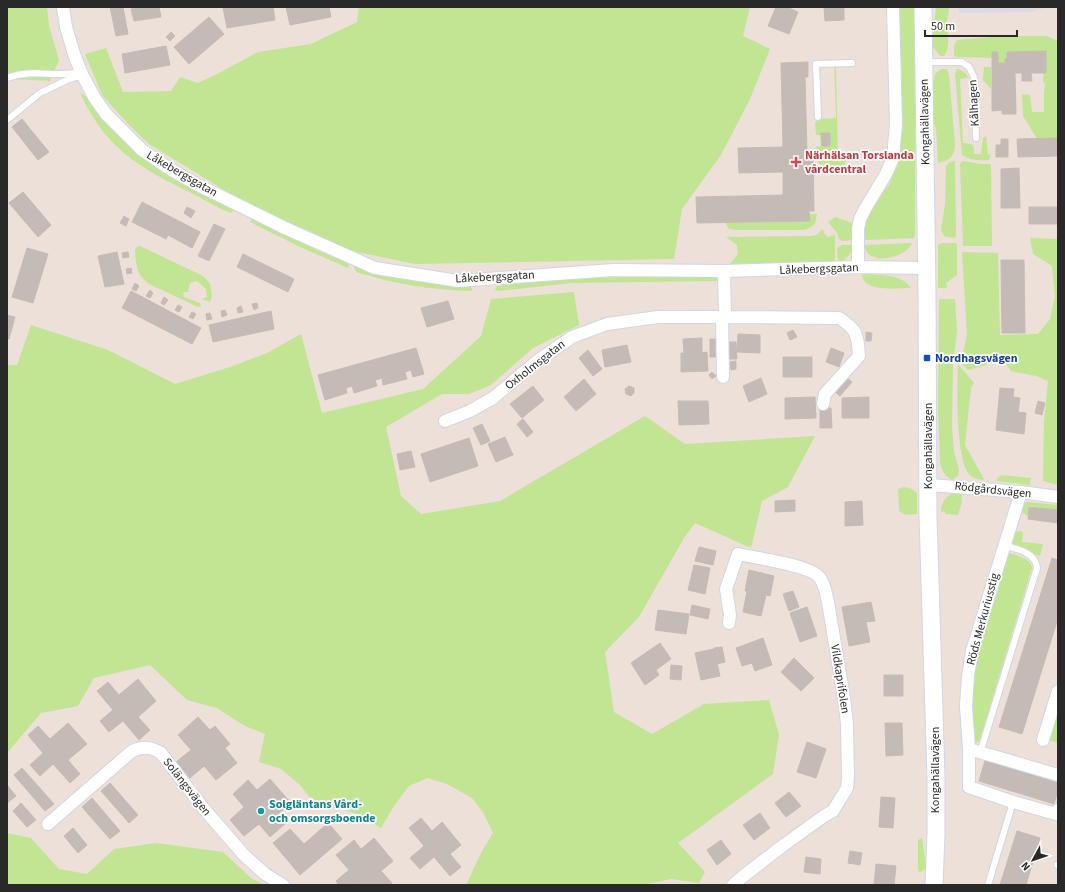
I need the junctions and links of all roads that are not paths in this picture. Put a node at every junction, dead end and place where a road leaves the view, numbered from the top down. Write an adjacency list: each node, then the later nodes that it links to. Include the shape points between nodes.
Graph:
1 (63, 7): 6 (street, Låkebergsgatan, via 66,27)
2 (893, 7): 11 (street, via 896,124 893,158 860,219)
3 (924, 7): 4 (street, Kongahällavägen)
4 (924, 62): 10 (lane, Kålhagen, via 962,62 969,67 974,77); 12 (street, Kongahällavägen)
5 (852, 63): 8 (lane, via 816,64)
6 (82, 73): 7 (lane, via 32,72); 9 (lane, via 40,93); 13 (street, Låkebergsgatan, via 94,97 115,124 142,150 170,169 285,228 375,268 458,281 613,270)
7 (7, 78)
8 (818, 117)
9 (7, 120)
10 (976, 138)
11 (858, 267): 12 (street, Låkebergsgatan); 13 (street, Låkebergsgatan)
12 (926, 268): 18 (street, Kongahällavägen)
13 (724, 271): 14 (street)
14 (724, 317): 15 (street); 16 (street, Oxholmsgatan, via 839,318 855,330 859,356 825,394); 17 (street, Oxholmsgatan, via 658,317 606,324 572,337 536,362 493,398)
15 (723, 377)
16 (823, 404)
17 (445, 421)
18 (929, 484): 19 (street, Rödgårdsvägen); 32 (street, Kongahällavägen, via 936,777)
19 (1021, 492): 20 (street, Rödgårdsvägen); 21 (street, Röds Merkuriusstig)
20 (1058, 498)
21 (1004, 545): 25 (street, Röds Merkuriusstig, via 972,651 968,676 966,707); 25 (lane, via 1029,554 1037,563 1037,568)
22 (729, 623): 31 (street, Vildkaprifolen, via 726,589 738,554 810,570 820,578 828,602 844,698 848,777 847,788 833,810)
23 (1058, 691): 24 (street)
24 (1043, 740)
25 (974, 751): 26 (street); 27 (street, Röds Merkuriusstig, via 969,787)
26 (1058, 775)
27 (1013, 802): 28 (street, Röds Merkuriusstig, via 1056,814); 33 (lane)
28 (1058, 810)
29 (48, 824): 30 (street, Solängsvägen, via 132,751 140,747 154,749 161,753 244,855 265,874)
30 (283, 885)
31 (733, 885)
32 (934, 885)
33 (988, 885)

